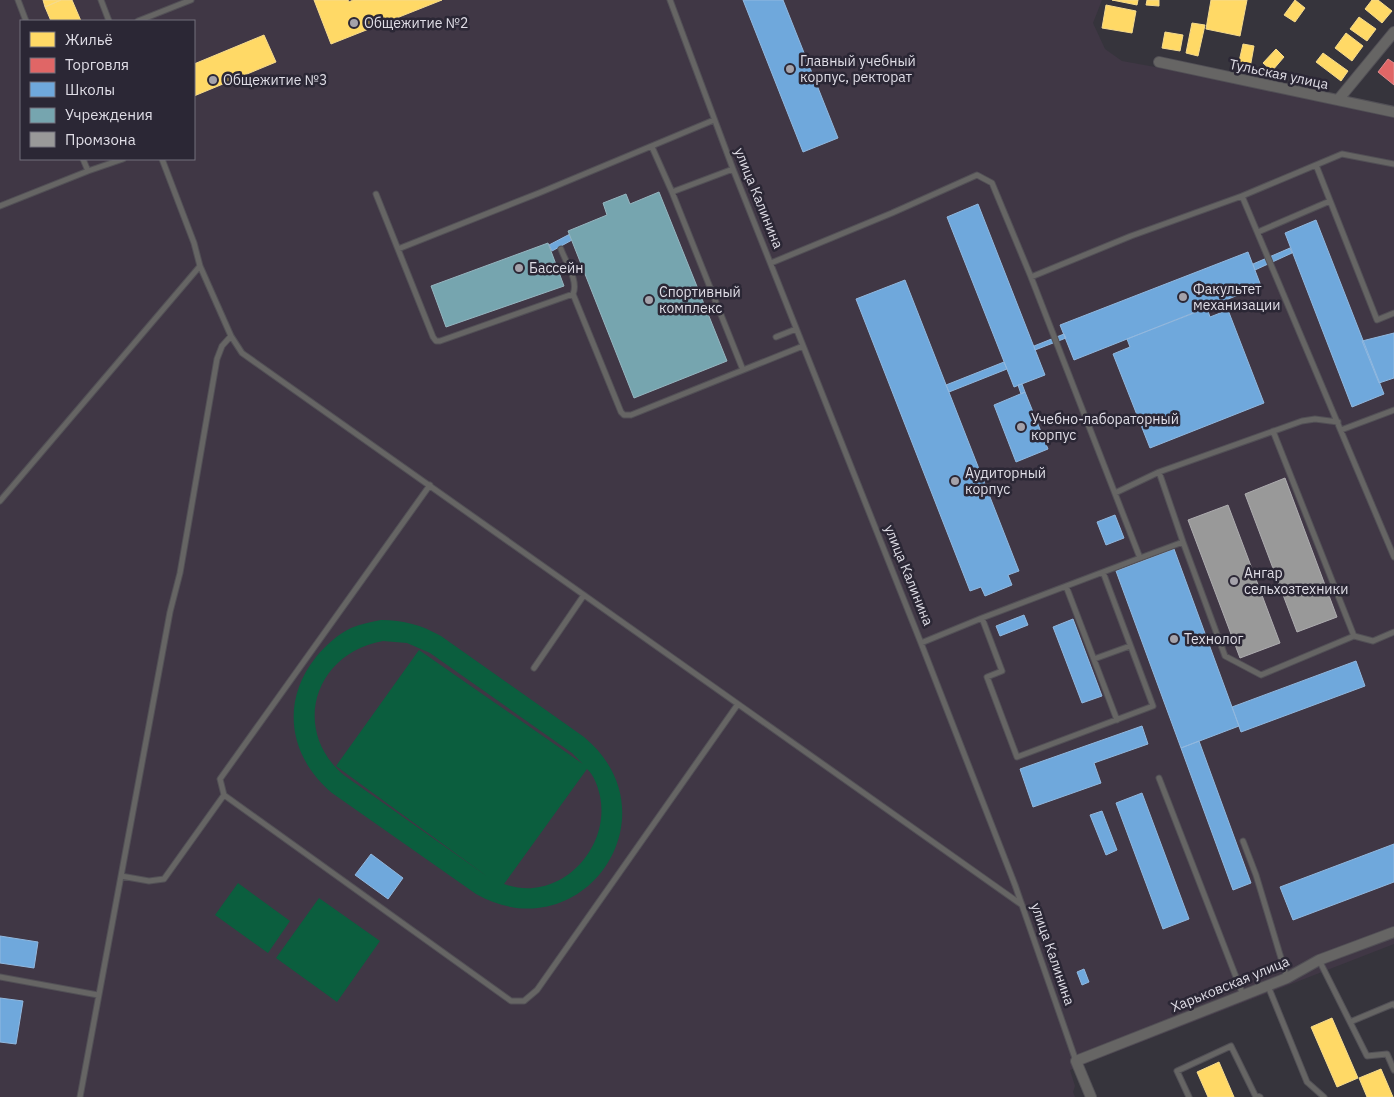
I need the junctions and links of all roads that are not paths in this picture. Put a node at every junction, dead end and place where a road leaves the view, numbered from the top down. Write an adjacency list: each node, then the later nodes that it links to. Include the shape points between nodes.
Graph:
1 (18, 0): 5 (lane)
2 (101, 0): 6 (lane)
3 (191, 0): 7 (lane)
4 (670, 0): 12 (lane, улица Калинина)
5 (26, 20)
6 (109, 20)
7 (141, 20)
8 (1394, 32): 10 (street)
9 (1159, 62): 10 (street, Тульская улица)
10 (1338, 100): 11 (street, Тульская улица)
11 (1394, 112)
12 (714, 120): 13 (lane); 19 (lane, улица Калинина)
13 (652, 147): 21 (lane); 27 (lane)
14 (83, 160): 20 (lane)
15 (120, 160): 20 (lane)
16 (162, 160): 30 (lane)
17 (1394, 164): 18 (lane, via 1342,154)
18 (1316, 165): 23 (lane); 24 (lane)
19 (733, 170): 21 (lane); 29 (lane, улица Калинина)
20 (88, 171): 25 (lane)
21 (672, 192): 38 (lane)
22 (376, 194): 27 (lane)
23 (1242, 196): 26 (lane); 31 (lane)
24 (1330, 201): 26 (lane); 33 (lane, via 1376,320)
25 (0, 206)
26 (1258, 232): 40 (lane)
27 (398, 249): 32 (lane, via 436,341)
28 (560, 249): 32 (lane, via 574,283)
29 (771, 263): 31 (lane, via 977,175 992,183); 34 (lane, улица Калинина)
30 (200, 266): 35 (lane); 46 (lane)
31 (1031, 277): 45 (lane)
32 (573, 294): 38 (lane, via 624,415)
33 (1394, 313)
34 (796, 329): 36 (lane); 37 (lane, улица Калинина)
35 (231, 336): 44 (lane, via 242,353); 65 (lane, via 217,358 180,572)
36 (776, 337)
37 (802, 346): 38 (lane); 56 (lane, улица Калинина)
38 (743, 370)
39 (1394, 410): 41 (lane)
40 (1338, 422): 41 (lane); 42 (lane, via 1315,419)
41 (1342, 430): 48 (lane)
42 (1273, 431): 43 (lane); 55 (lane)
43 (1159, 472): 45 (lane); 47 (lane)
44 (430, 485): 52 (lane); 63 (lane, via 220,779)
45 (1115, 493): 49 (lane)
46 (0, 501)
47 (1183, 542): 49 (lane); 55 (lane, via 1225,656 1261,674)
48 (1394, 557)
49 (1140, 558): 50 (lane)
50 (1103, 572): 51 (lane); 57 (lane)
51 (1066, 586): 53 (lane); 58 (lane)
52 (584, 595): 59 (lane); 60 (lane)
53 (982, 618): 56 (lane); 61 (lane, via 1002,671 987,677 1017,757)
54 (1394, 632): 55 (lane, via 1373,640)
55 (1354, 636)
56 (921, 643): 66 (lane, улица Калинина)
57 (1130, 646): 58 (lane); 61 (lane, via 1153,706)
58 (1094, 659): 61 (lane)
59 (534, 668)
60 (738, 704): 63 (lane, via 537,990 524,1001 510,1000); 66 (lane)
61 (1116, 720)
62 (1159, 778): 73 (lane)
63 (224, 795): 65 (lane, via 164,879 149,881)
64 (1243, 841): 70 (lane)
65 (121, 876): 72 (lane)
66 (1022, 905): 76 (lane, улица Калинина)
67 (1394, 932): 68 (street, Харьковская улица)
68 (1319, 960): 70 (street, Харьковская улица); 75 (lane)
69 (0, 977): 72 (lane)
70 (1287, 978): 71 (street, Харьковская улица)
71 (1268, 985): 73 (street, Харьковская улица); 82 (lane, via 1307,1082)
72 (98, 995): 78 (lane)
73 (1242, 995): 76 (street, Харьковская улица)
74 (1394, 1005): 75 (lane)
75 (1350, 1022): 77 (lane, via 1367,1056 1387,1054)
76 (1076, 1061): 79 (street, улица Калинина)
77 (1394, 1070)
78 (80, 1097)
79 (1091, 1097)
80 (1189, 1097): 81 (lane, via 1177,1071 1231,1046 1255,1095)
81 (1260, 1097)
82 (1324, 1097)

